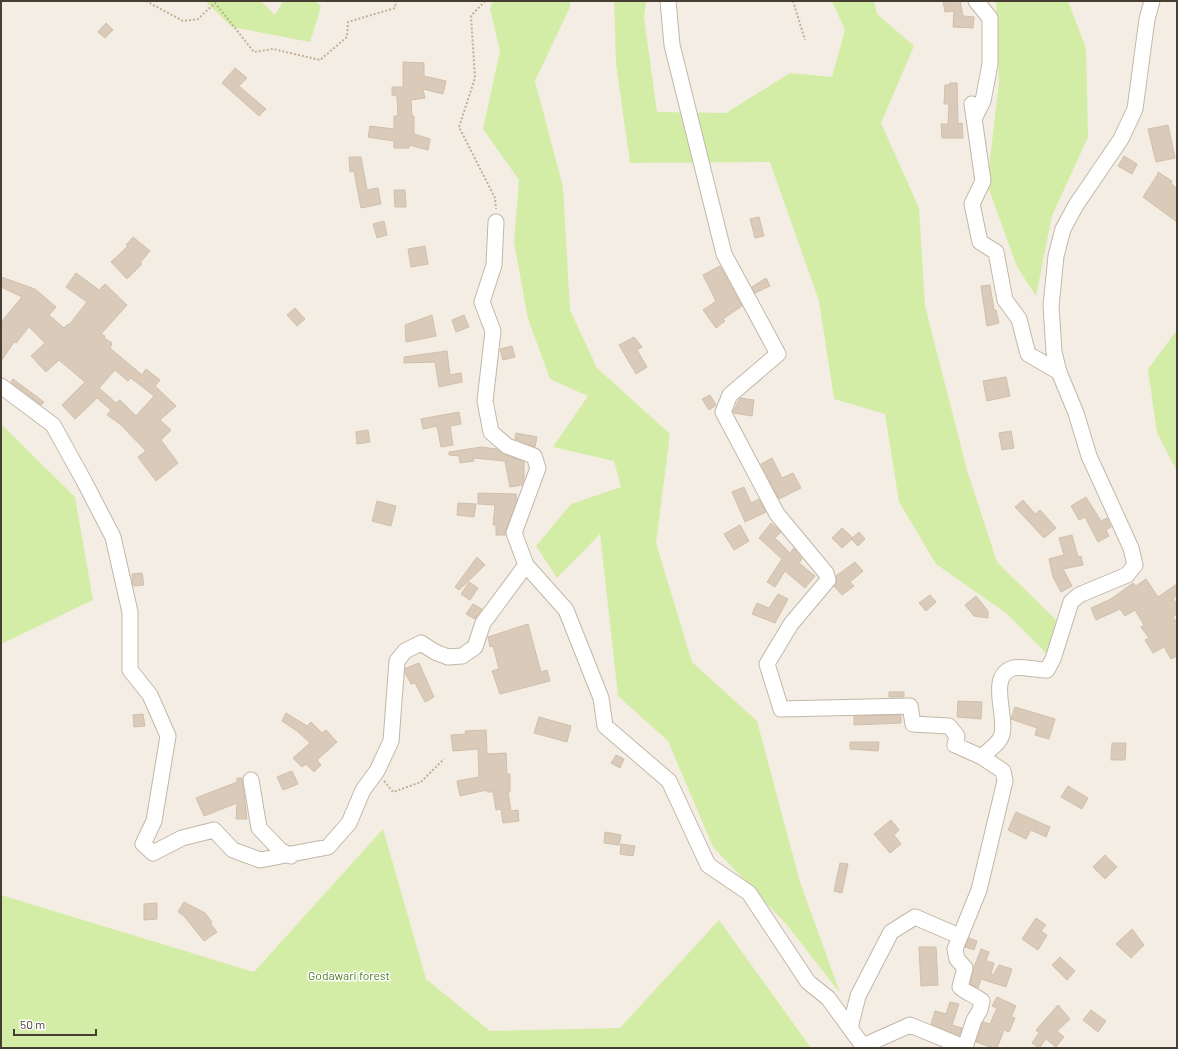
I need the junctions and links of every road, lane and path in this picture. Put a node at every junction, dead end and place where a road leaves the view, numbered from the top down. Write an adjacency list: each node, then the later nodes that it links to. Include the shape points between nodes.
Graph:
1 (146, 1): 2 (path, via 183,21 198,19 215,3 254,52 273,49 320,60 347,37 348,22 395,8)
2 (396, 1)
3 (485, 1): 11 (path, via 471,16 475,78 459,127 496,198)
4 (668, 1): 15 (street, via 672,45 724,254 778,354 730,395 723,412 777,514 826,573 828,580 791,624 767,664 781,709 910,706 913,724 949,726 957,736 955,745)
5 (793, 1): 8 (path)
6 (976, 1): 10 (street, via 990,18 990,64 984,101)
7 (1152, 1): 12 (street, via 1147,19 1135,109 1121,139 1076,205 1063,229 1056,256 1051,306 1054,352)
8 (805, 40)
9 (972, 104): 10 (street)
10 (974, 119): 12 (street, via 983,181 972,204 980,242 996,252 1005,300 1019,319 1028,354)
11 (496, 222): 14 (street, via 494,265 482,302 493,331 485,401 491,432 507,446 534,456 538,468 514,533)
12 (1059, 372): 15 (street, via 1076,413 1088,456 1131,548 1135,565 1127,575 1079,595 1071,602 1047,670 1014,667 1005,672 999,686 1002,727 1000,739)
13 (1, 386): 19 (street, via 53,426 113,538 130,612 130,670 150,695 168,736 154,821 143,844 153,853 182,838 214,830 233,850 260,860)
14 (526, 565): 17 (street, via 483,623 475,647 462,656 448,657 421,643 405,651 397,662 391,741); 21 (street, via 566,610 601,698 605,726 669,781 708,865 749,893 808,982 828,998)
15 (982, 756): 20 (street, via 1003,771 1005,781 979,890)
16 (444, 759): 17 (path, via 421,782 393,792)
17 (376, 771): 19 (street, via 363,790 348,823 328,847)
18 (251, 780): 19 (street, via 259,828 280,850)
19 (291, 856)
20 (959, 936): 21 (street, via 915,917 891,932 858,996); 22 (street, via 955,949 957,959 964,968 960,986 982,1001)
21 (850, 1028): 22 (street, via 863,1046 910,1025)
22 (965, 1047)

